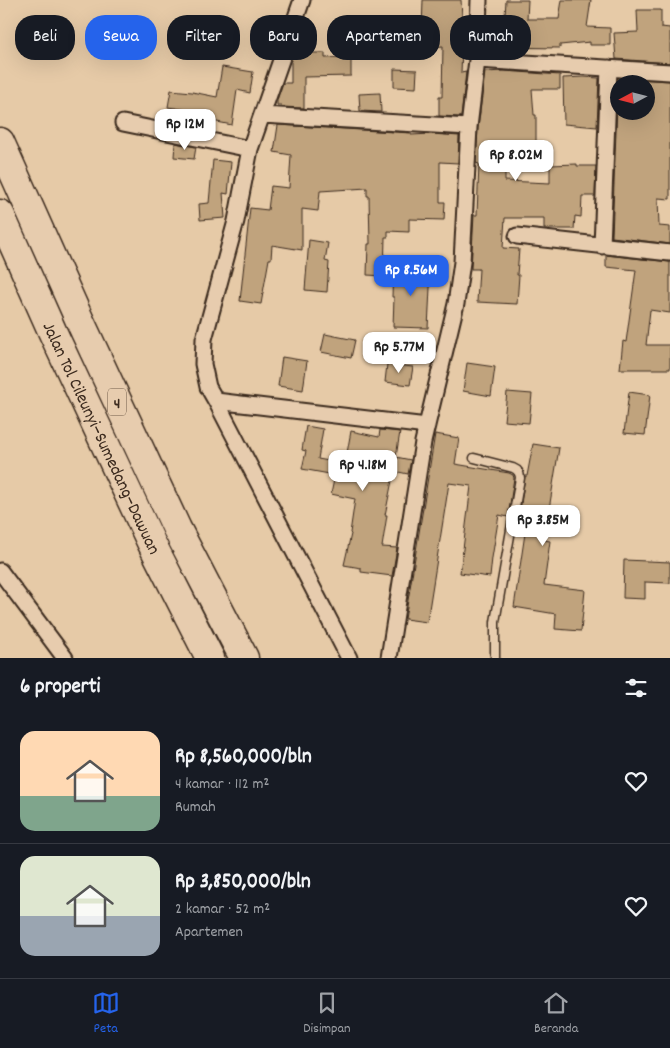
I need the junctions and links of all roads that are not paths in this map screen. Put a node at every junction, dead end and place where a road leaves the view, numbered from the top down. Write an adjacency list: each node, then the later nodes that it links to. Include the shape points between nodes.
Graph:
1 (302, 0): 7 (street)
2 (479, 0): 3 (street)
3 (478, 15)
4 (476, 60): 5 (street); 9 (street)
5 (609, 68): 6 (street); 14 (street)
6 (670, 72)
7 (262, 115): 9 (street); 11 (street)
8 (123, 123): 11 (street)
9 (469, 127): 17 (street, via 462,262 456,304)
10 (0, 142): 22 (highway, Jalan Tol Cileunyi–Sumedang–Dawuan / 4, via 177,529)
11 (250, 149): 16 (street, via 236,221 204,339 203,364 208,387)
12 (0, 214): 21 (highway, Jalan Tol Cileunyi–Sumedang–Dawuan / 4, via 147,534)
13 (517, 236): 14 (street)
14 (602, 246): 15 (street)
15 (670, 253)
16 (216, 401): 17 (street); 23 (street)
17 (427, 426): 24 (street)
18 (474, 458): 25 (lane, via 513,468 520,474 495,622)
19 (0, 571): 20 (street)
20 (64, 658)
21 (210, 658)
22 (244, 658)
23 (350, 658)
24 (389, 658)
25 (495, 658)

